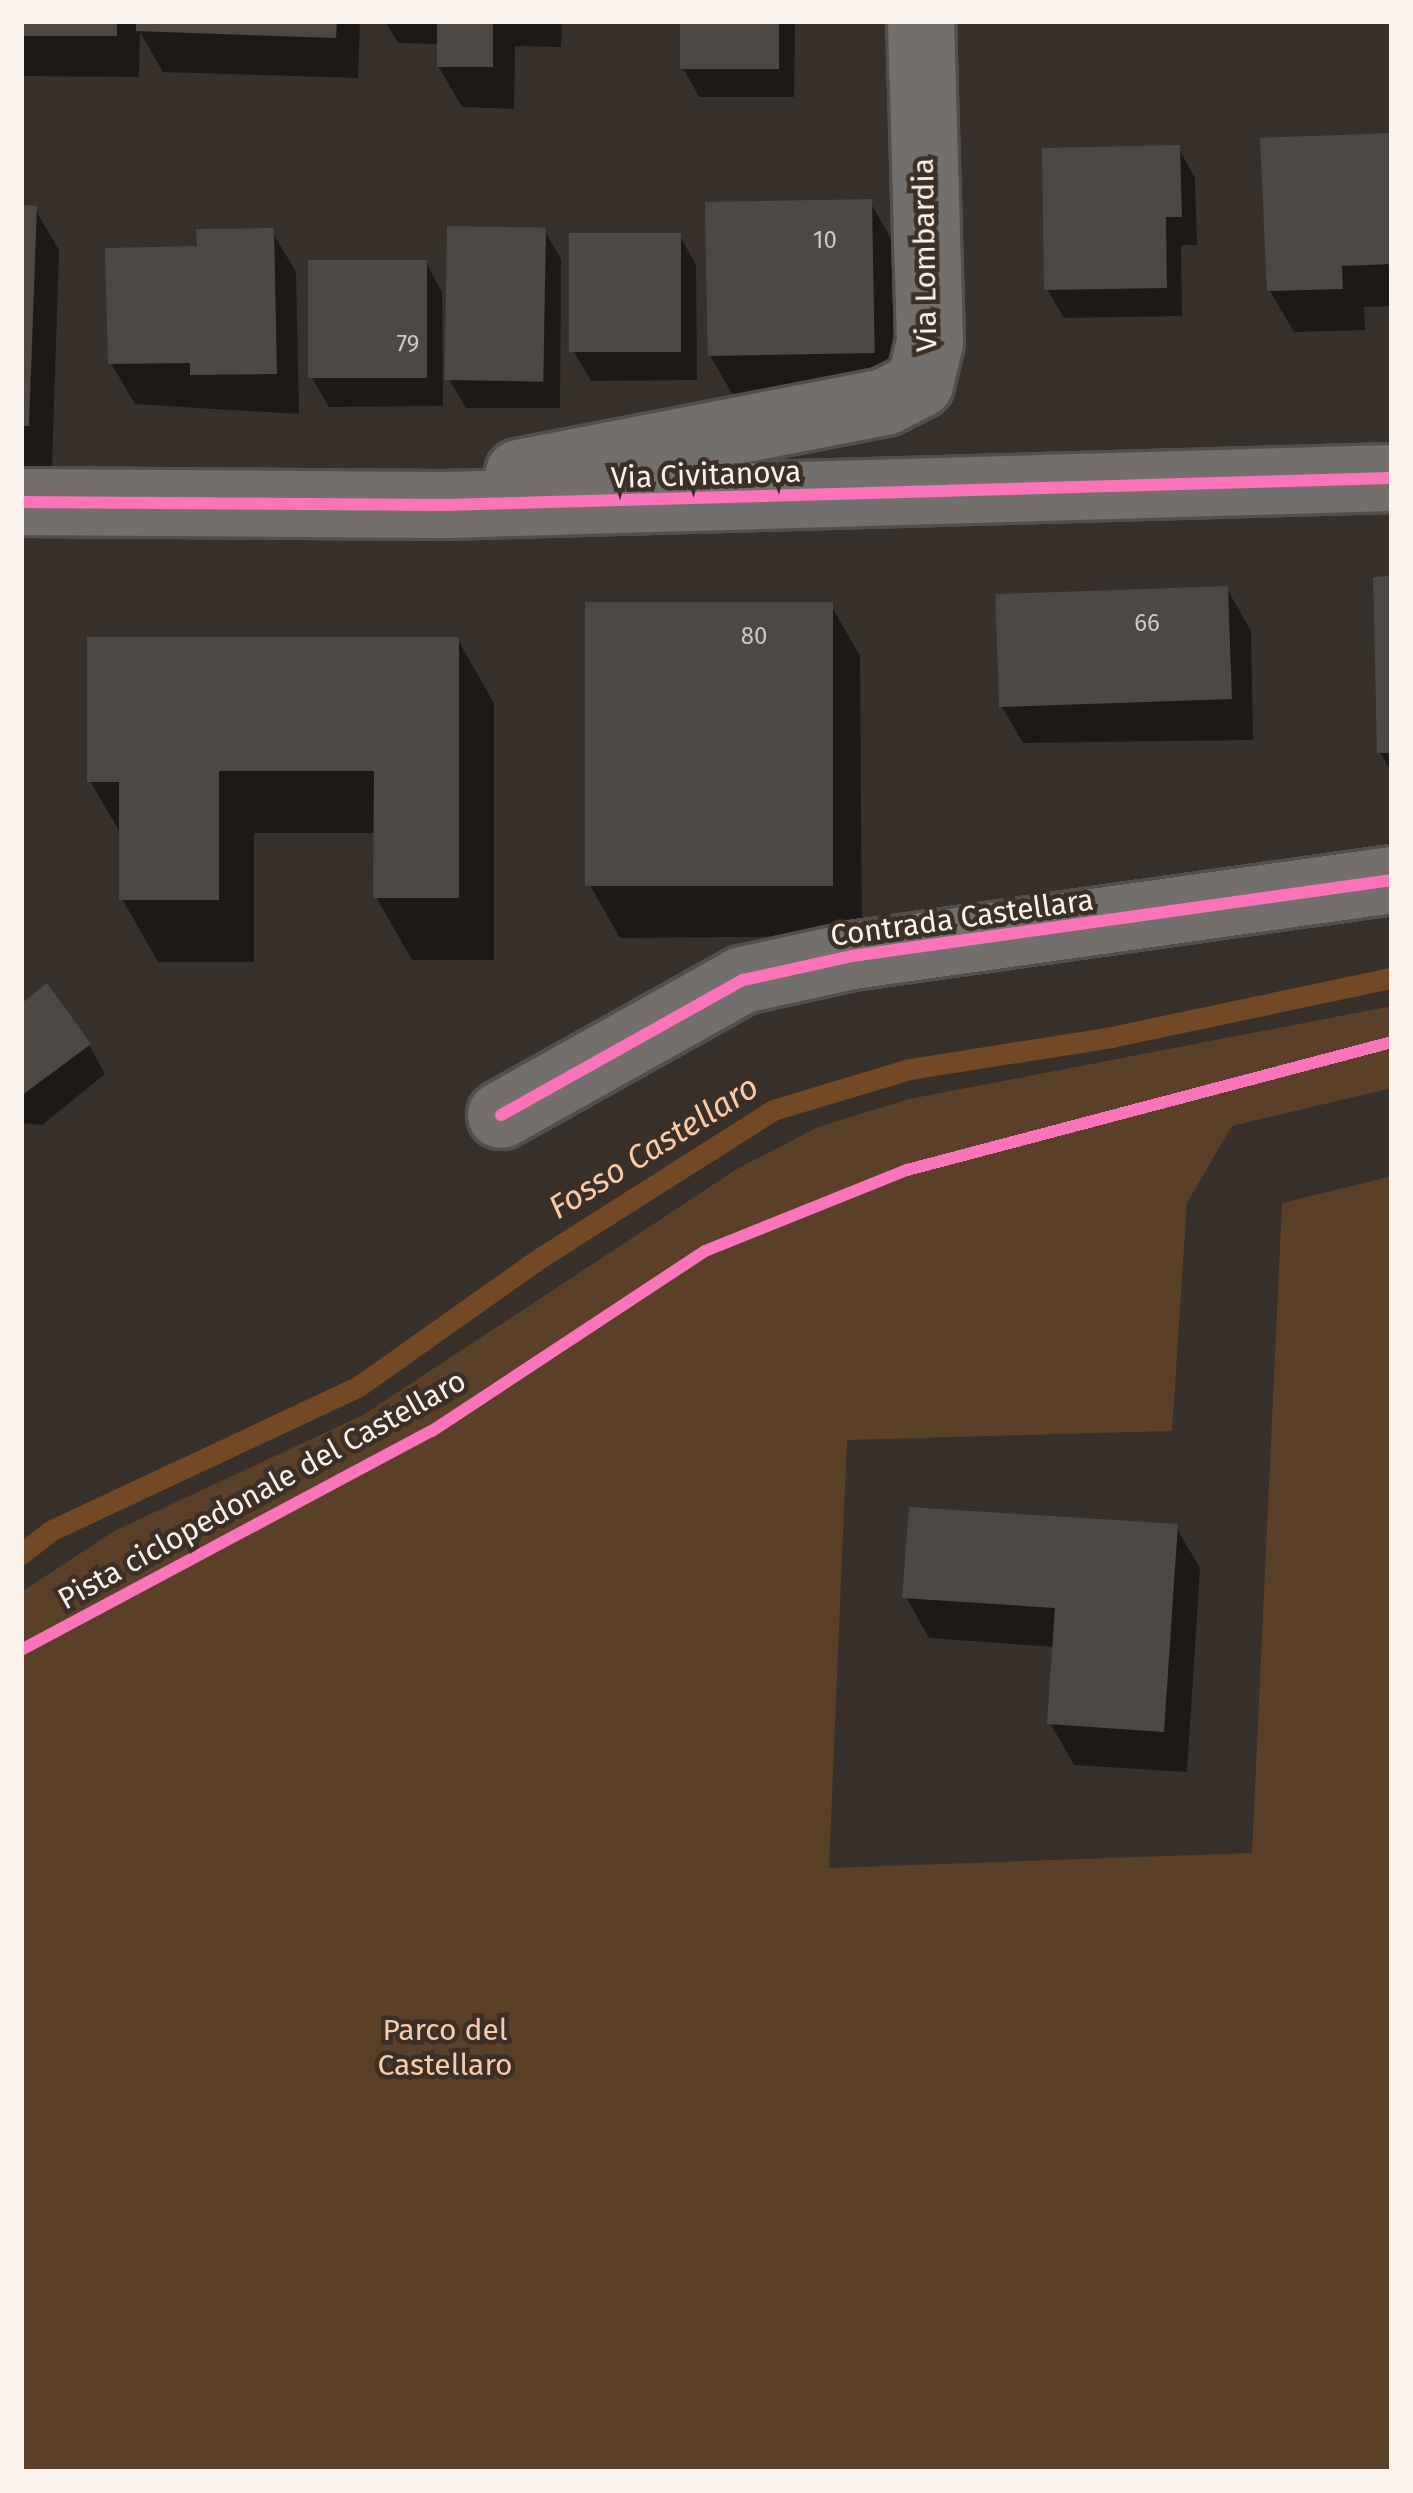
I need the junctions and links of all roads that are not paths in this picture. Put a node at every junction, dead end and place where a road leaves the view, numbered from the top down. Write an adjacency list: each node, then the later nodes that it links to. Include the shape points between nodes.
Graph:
1 (921, 21): 2 (street, Via Lombardia, via 930,342 920,383 885,402)
2 (672, 471): 3 (street, Via Civitanova); 4 (street, Via Lombardia, via 519,473 444,505)
3 (1392, 478)
4 (21, 502)
5 (1392, 880): 6 (street, Contrada Castellara, via 852,956 743,980)
6 (501, 1115)

